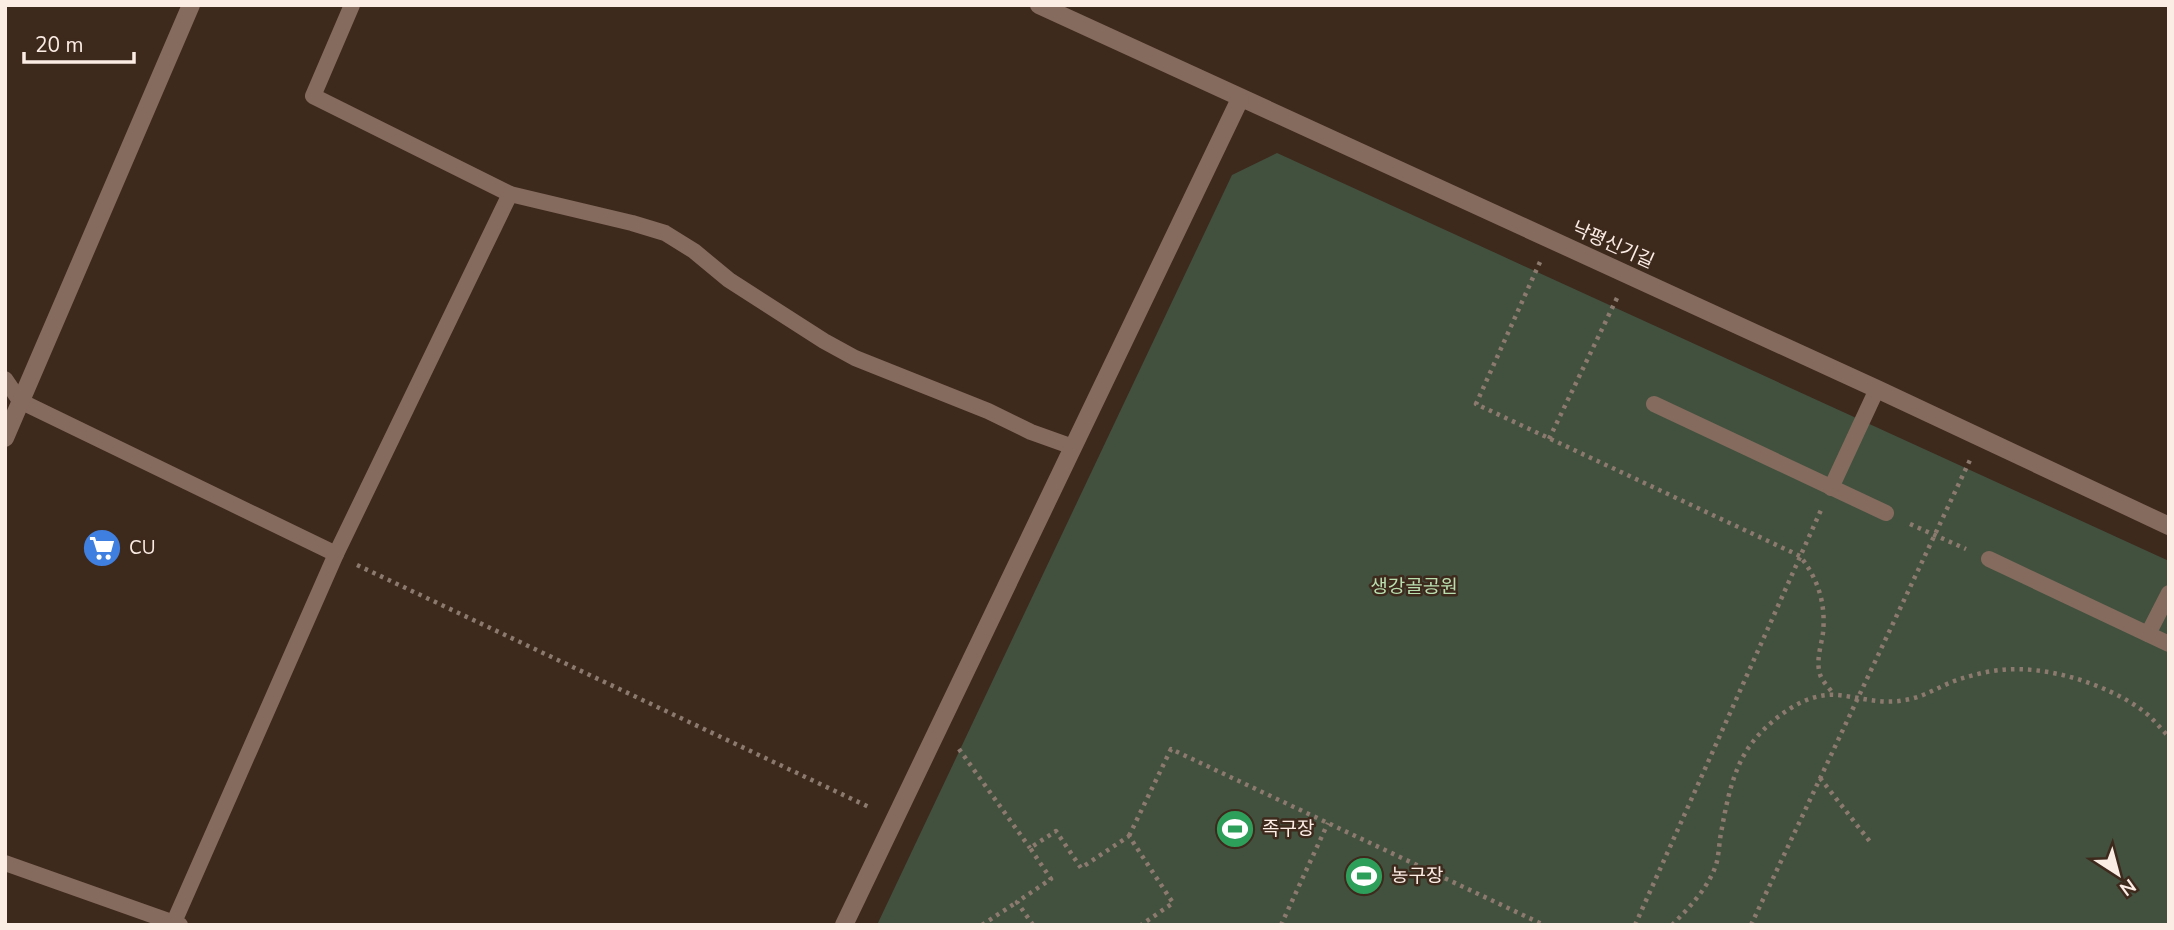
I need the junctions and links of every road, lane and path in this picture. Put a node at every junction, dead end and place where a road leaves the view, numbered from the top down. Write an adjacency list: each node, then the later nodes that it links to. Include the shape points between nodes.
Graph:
1 (191, 5): 10 (street)
2 (352, 5): 5 (lane, via 313,96)
3 (1039, 5): 4 (street, 낙평신기길)
4 (1240, 99): 6 (street, 낙평신기길); 15 (street)
5 (510, 194): 15 (lane, via 665,233 729,280 855,358); 20 (lane)
6 (1550, 240): 7 (street, 낙평신기길); 14 (path, via 1476,404)
7 (1628, 275): 9 (street, 낙평신기길); 14 (path)
8 (5, 379): 10 (lane)
9 (1877, 388): 12 (street, 낙평신기길); 16 (lane)
10 (13, 398): 13 (street); 20 (lane)
11 (1654, 404): 16 (lane)
12 (1980, 437): 18 (street, 낙평신기길); 19 (path)
13 (5, 438)
14 (1549, 439): 21 (path)
15 (1073, 447): 28 (street)
16 (1831, 488): 17 (lane); 21 (path)
17 (1886, 513): 19 (path)
18 (2169, 526)
19 (1934, 534): 22 (path); 27 (path)
20 (336, 554): 31 (path); 38 (lane)
21 (1800, 556): 26 (path, via 1820,589 1824,610 1818,657 1821,676); 45 (path)
22 (1989, 559): 24 (lane)
23 (2169, 593): 24 (lane)
24 (2148, 634): 25 (lane)
25 (2169, 644)
26 (1834, 695): 27 (path); 46 (path, via 1814,697 1792,708 1754,741 1727,796 1716,865 1703,890)
27 (1858, 698): 29 (path, via 1907,700 2002,669 2037,671 2112,692 2144,711); 30 (path)
28 (941, 723): 31 (street); 35 (path)
29 (2169, 737)
30 (1820, 778): 34 (path); 47 (path)
31 (894, 819): 39 (street)
32 (1328, 823): 33 (path, via 1171,749); 43 (path); 44 (path)
33 (1129, 836): 35 (path, via 1081,868 1056,831); 42 (path, via 1174,903)
34 (1871, 844)
35 (1030, 848): 37 (path, via 1051,879)
36 (5, 863): 38 (lane)
37 (1017, 902): 40 (path); 41 (path)
38 (177, 923)
39 (844, 925)
40 (982, 925)
41 (1033, 925)
42 (1141, 925)
43 (1281, 925)
44 (1544, 925)
45 (1635, 925)
46 (1672, 925)
47 (1751, 925)

